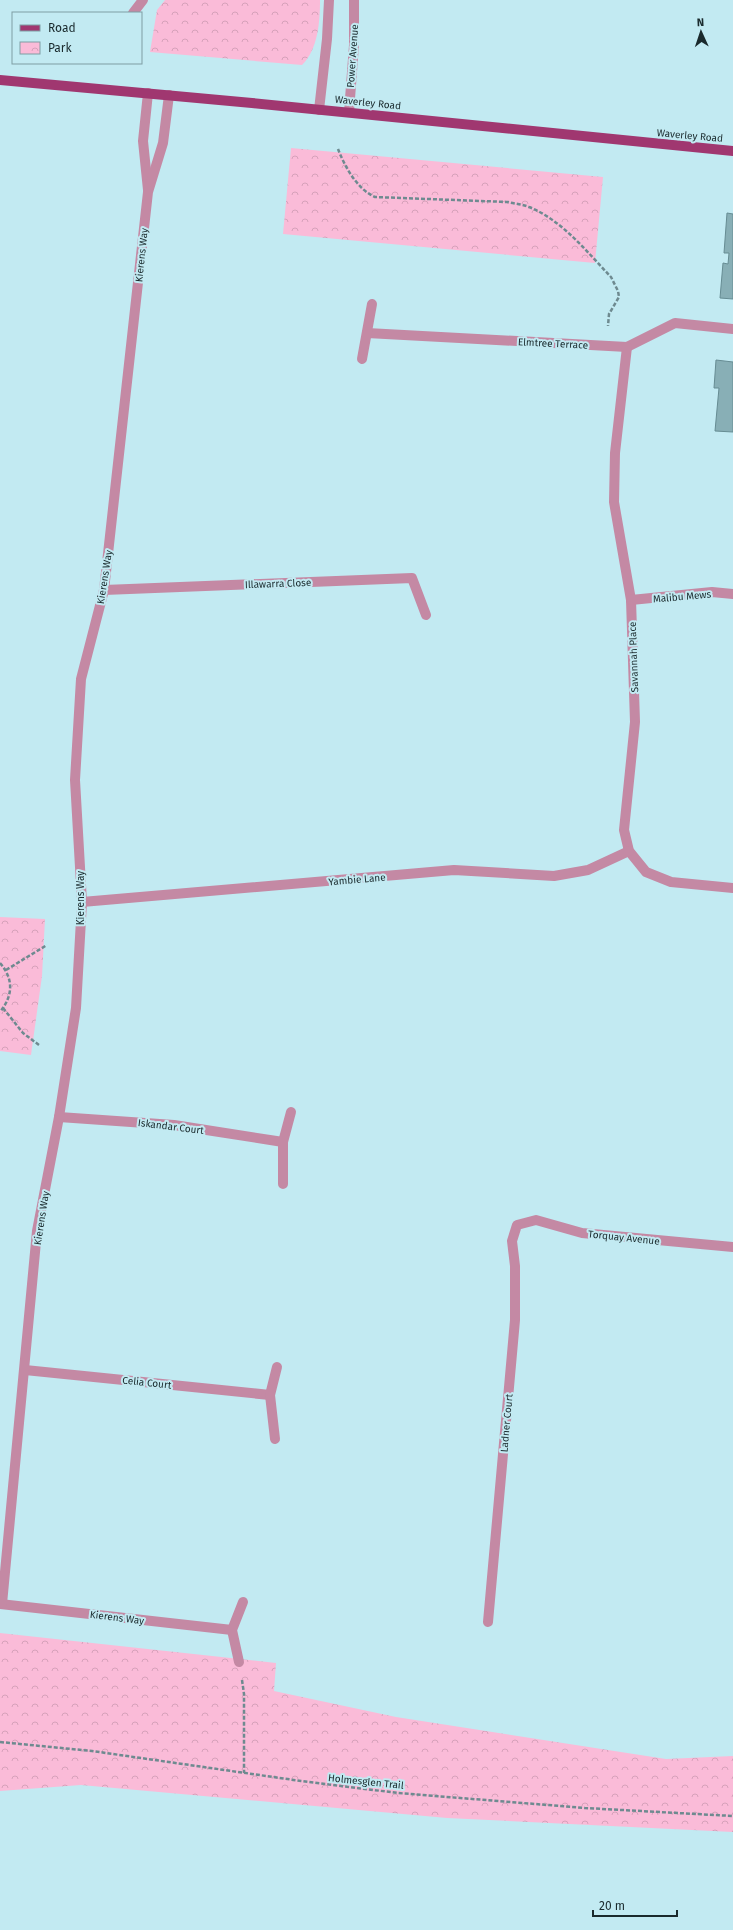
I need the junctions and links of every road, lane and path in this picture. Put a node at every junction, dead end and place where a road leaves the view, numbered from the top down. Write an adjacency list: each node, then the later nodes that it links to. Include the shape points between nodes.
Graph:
1 (143, 0): 4 (street)
2 (329, 0): 8 (street)
3 (354, 0): 9 (street, Power Avenue, via 354,45)
4 (134, 12)
5 (0, 80): 6 (main road, Waverley Road)
6 (148, 93): 7 (main road, Waverley Road); 12 (street, Kierens Way, via 143,141)
7 (170, 95): 8 (main road, Waverley Road); 12 (street, Kierens Way, via 163,142)
8 (319, 110): 9 (main road, Waverley Road)
9 (348, 112): 11 (main road, Waverley Road)
10 (338, 149): 16 (path, via 361,188 375,197 508,202 527,206 552,219 611,277 619,297 610,311 607,325)
11 (733, 151)
12 (148, 192): 18 (street, Kierens Way)
13 (372, 304): 15 (street)
14 (733, 329): 16 (street, Elmtree Terrace, via 675,323)
15 (367, 333): 16 (street, Elmtree Terrace); 17 (street)
16 (627, 347): 20 (street, Savannah Place, via 615,453 614,502)
17 (362, 359)
18 (104, 590): 21 (street, Illawarra Close, via 412,578); 24 (street, Kierens Way, via 81,679 76,780)
19 (733, 594): 20 (street, Malibu Mews, via 712,592)
20 (631, 600): 22 (street, Savannah Place, via 635,722 624,830)
21 (426, 615)
22 (629, 851): 23 (street, Savannah Place, via 646,872 671,882); 24 (street, Yambie Lane, via 588,870 554,876 454,870)
23 (733, 888)
24 (82, 902): 32 (street, Kierens Way, via 76,1008)
25 (47, 945): 27 (path)
26 (0, 963): 27 (path)
27 (6, 970): 28 (path, via 11,992)
28 (3, 1008): 29 (path); 30 (path, via 23,1033)
29 (0, 1012)
30 (38, 1045)
31 (291, 1112): 33 (street)
32 (59, 1117): 33 (street, Iskandar Court, via 174,1125); 38 (street, Kierens Way, via 38,1231)
33 (283, 1142): 34 (street)
34 (283, 1184)
35 (517, 1225): 36 (street, Torquay Avenue, via 536,1220 582,1233); 43 (street, Ladner Court, via 512,1241 515,1266 515,1320)
36 (733, 1247)
37 (277, 1367): 39 (street)
38 (25, 1370): 39 (street, Celia Court); 42 (street, Kierens Way)
39 (270, 1395): 40 (street)
40 (275, 1439)
41 (243, 1602): 44 (street)
42 (1, 1604): 44 (street, Kierens Way)
43 (488, 1622)
44 (232, 1630): 45 (street)
45 (239, 1662): 47 (path, via 244,1694)
46 (0, 1742): 47 (path, Holmesglen Trail, via 92,1751)
47 (244, 1773): 48 (path, Holmesglen Trail, via 398,1793 585,1808)
48 (733, 1816)

